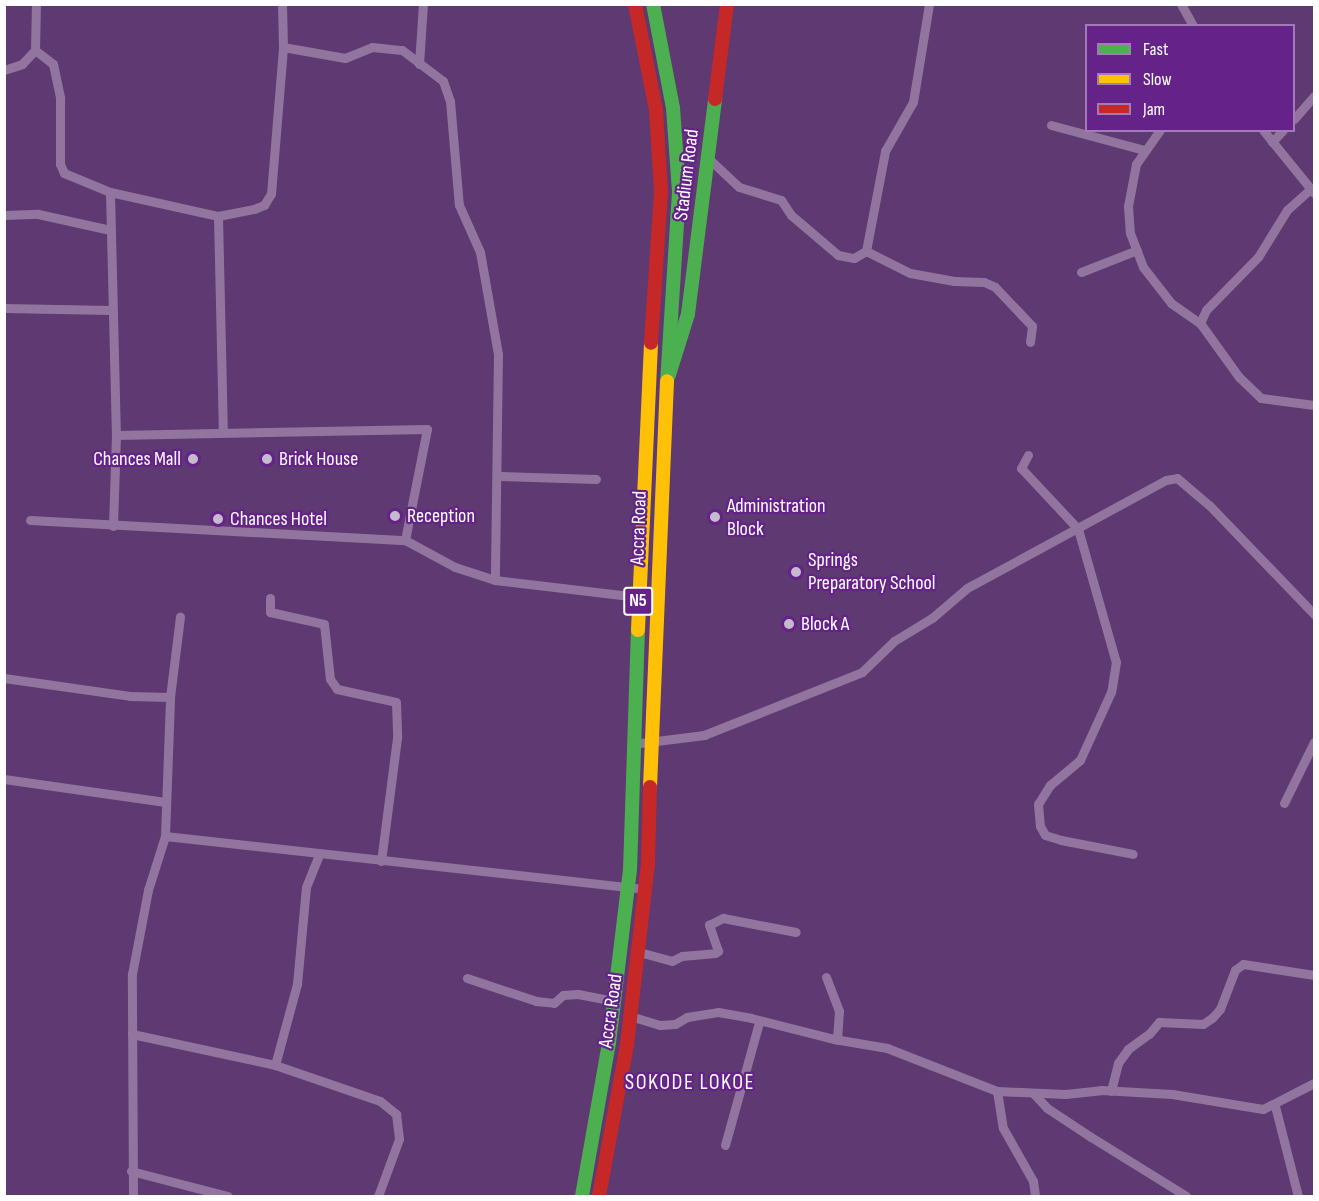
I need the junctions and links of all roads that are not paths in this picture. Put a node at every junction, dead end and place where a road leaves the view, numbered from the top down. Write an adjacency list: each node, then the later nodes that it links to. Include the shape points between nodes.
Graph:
1 (36, 4): 11 (street)
2 (282, 4): 10 (street)
3 (423, 4): 12 (street)
4 (635, 4): 36 (main road, Accra Road / N5, via 656,110 661,192)
5 (653, 4): 34 (main road, Accra Road / N5, via 673,108 679,192)
6 (728, 4): 22 (main road, Stadium Road)
7 (929, 4): 29 (street, via 913,102 885,151)
8 (1181, 4): 9 (street)
9 (1192, 24)
10 (283, 47): 12 (street, via 345,58 372,47 402,50); 26 (street, via 271,194 264,206)
11 (35, 50): 13 (street, via 22,64); 24 (street, via 53,64 60,98 60,164 64,173)
12 (419, 64): 43 (street, via 443,81 450,101 459,205 480,252 498,354)
13 (4, 70)
14 (1314, 96): 15 (street)
15 (1295, 117)
16 (1051, 125): 21 (street)
17 (1158, 132): 21 (street)
18 (1264, 132): 20 (street)
19 (1281, 132): 20 (street)
20 (1272, 142): 23 (street)
21 (1144, 150): 28 (street, via 1136,164 1128,206)
22 (708, 158): 29 (street, via 739,187 781,200 791,215 838,255 854,258); 31 (main road, Stadium Road)
23 (1312, 191): 35 (street, via 1287,210 1258,257 1206,310)
24 (110, 192): 26 (street); 27 (street)
25 (4, 215): 27 (street, via 38,214)
26 (218, 216): 40 (street)
27 (110, 230): 33 (street)
28 (1137, 250): 30 (street); 35 (street, via 1156,287)
29 (866, 251): 37 (street, via 910,273 984,282 995,288 1032,326)
30 (1082, 272)
31 (692, 286): 34 (main road, Stadium Road); 38 (main road, via 682,340)
32 (4, 308): 33 (street)
33 (111, 310): 41 (street)
34 (670, 317): 36 (main road, Stadium Road); 38 (main road, Accra Road / N5)
35 (1200, 322): 39 (street, via 1239,377 1261,398)
36 (653, 336): 50 (main road, Accra Road / N5)
37 (1030, 342)
38 (666, 380): 58 (main road, Accra Road / N5)
39 (1314, 405)
40 (223, 432): 41 (street); 48 (street, via 427,429)
41 (116, 435): 46 (street)
42 (1028, 455): 47 (street, via 1021,468)
43 (499, 476): 44 (street); 49 (street)
44 (596, 479)
45 (30, 520): 46 (street)
46 (113, 526): 48 (street)
47 (1078, 530): 52 (street, via 1166,480 1177,478 1210,506); 58 (street, via 967,588 932,618 894,641 862,672 704,735); 63 (street, via 1102,605 1116,662 1115,677 1080,760 1050,785 1038,804 1040,826 1045,835 1061,840)
48 (405, 540): 49 (street, via 454,567)
49 (495, 580): 50 (street)
50 (638, 597): 57 (main road, Accra Road / N5)
51 (270, 598): 65 (street, via 270,612 324,624 330,679 337,689 396,702 397,738)
52 (1314, 614)
53 (180, 617): 55 (street)
54 (4, 678): 55 (street, via 130,696)
55 (170, 697): 60 (street)
56 (1314, 742): 61 (street)
57 (632, 744): 58 (street); 66 (main road, Accra Road / N5)
58 (649, 744): 67 (main road, Accra Road / N5)
59 (4, 779): 60 (street)
60 (165, 802): 62 (street)
61 (1284, 803)
62 (165, 836): 64 (street); 76 (street, via 148,890 132,974)
63 (1133, 854)
64 (319, 855): 65 (street); 78 (street, via 306,887 297,984)
65 (381, 861): 66 (street)
66 (628, 888): 67 (street); 73 (main road, Accra Road / N5)
67 (646, 889): 69 (main road, Accra Road / N5)
68 (796, 932): 69 (street, via 723,918 709,925 718,951 715,954 682,956 672,961)
69 (639, 952): 74 (main road, Accra Road / N5)
70 (1314, 975): 81 (street, via 1243,964 1235,970 1212,1018 1203,1024 1158,1022 1128,1049 1118,1063)
71 (826, 977): 77 (street, via 839,1011)
72 (467, 978): 73 (street, via 536,1001 554,1003 563,995 578,994)
73 (614, 1001): 89 (main road, Accra Road / N5)
74 (630, 1017): 75 (street, via 675,1024 687,1017 718,1012); 90 (main road, Accra Road / N5)
75 (759, 1022): 77 (street); 84 (street)
76 (132, 1034): 78 (street); 85 (street)
77 (837, 1040): 80 (street, via 887,1047)
78 (275, 1065): 88 (street, via 380,1101 396,1114 399,1138)
79 (1314, 1083): 83 (street)
80 (997, 1091): 82 (street); 91 (street, via 1003,1128 1033,1180)
81 (1111, 1091): 82 (street); 83 (street, via 1172,1094 1263,1109)
82 (1034, 1094): 92 (street, via 1047,1108)
83 (1275, 1106): 93 (street)
84 (725, 1145)
85 (131, 1171): 86 (street); 87 (street)
86 (133, 1197)
87 (228, 1197)
88 (378, 1197)
89 (582, 1197)
90 (599, 1197)
91 (1035, 1197)
92 (1186, 1197)
93 (1298, 1197)

